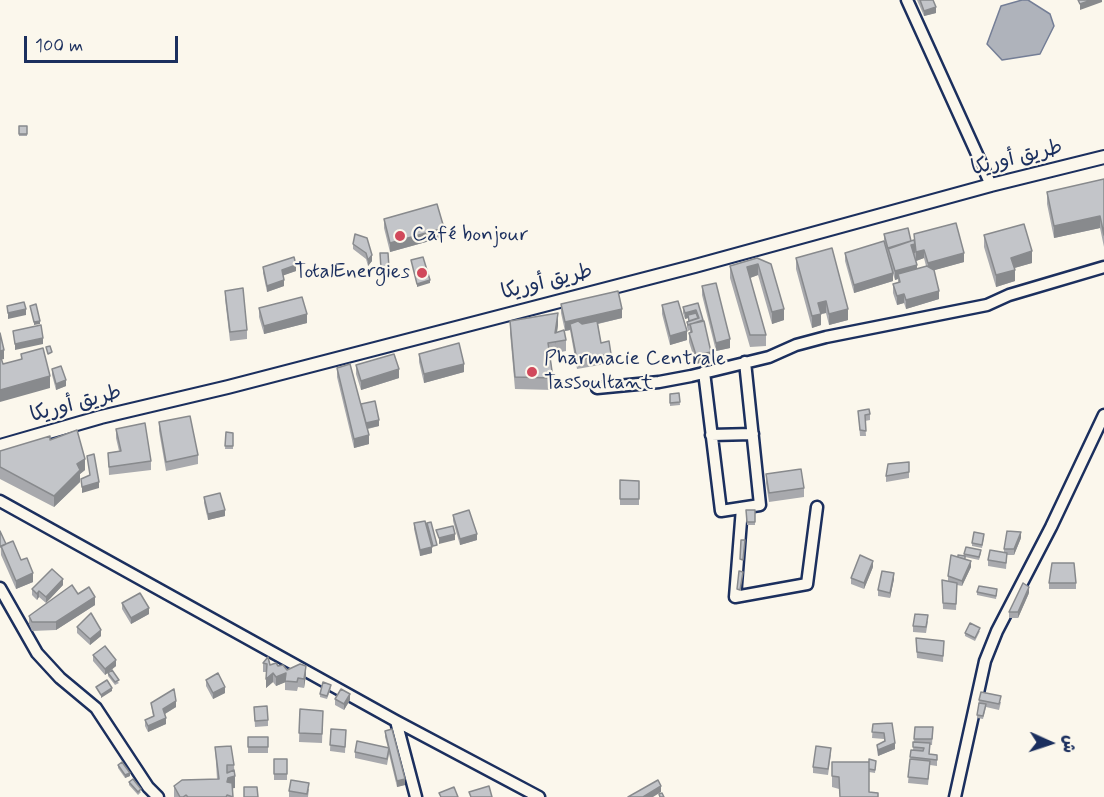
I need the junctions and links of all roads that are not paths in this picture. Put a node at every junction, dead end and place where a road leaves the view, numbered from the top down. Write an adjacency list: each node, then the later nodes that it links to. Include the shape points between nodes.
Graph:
1 (907, 0): 3 (street)
2 (1104, 157): 3 (street, طريق أوريكا)
3 (991, 184): 11 (street, طريق أوريكا, via 695,266)
4 (1104, 267): 5 (street, via 987,305 826,337)
5 (745, 362): 6 (street); 9 (street)
6 (704, 372): 7 (street, via 659,382); 10 (street)
7 (597, 388)
8 (1104, 415): 20 (street, via 989,651)
9 (753, 434): 10 (street); 14 (street, via 760,505)
10 (711, 435): 14 (street, via 721,511)
11 (0, 446)
12 (0, 501): 16 (street)
13 (817, 507): 14 (street, via 807,584 735,597)
14 (742, 508)
15 (0, 588): 17 (street, via 37,653 96,708)
16 (396, 721): 18 (street); 19 (street)
17 (158, 797)
18 (416, 797)
19 (539, 797)
20 (955, 797)

